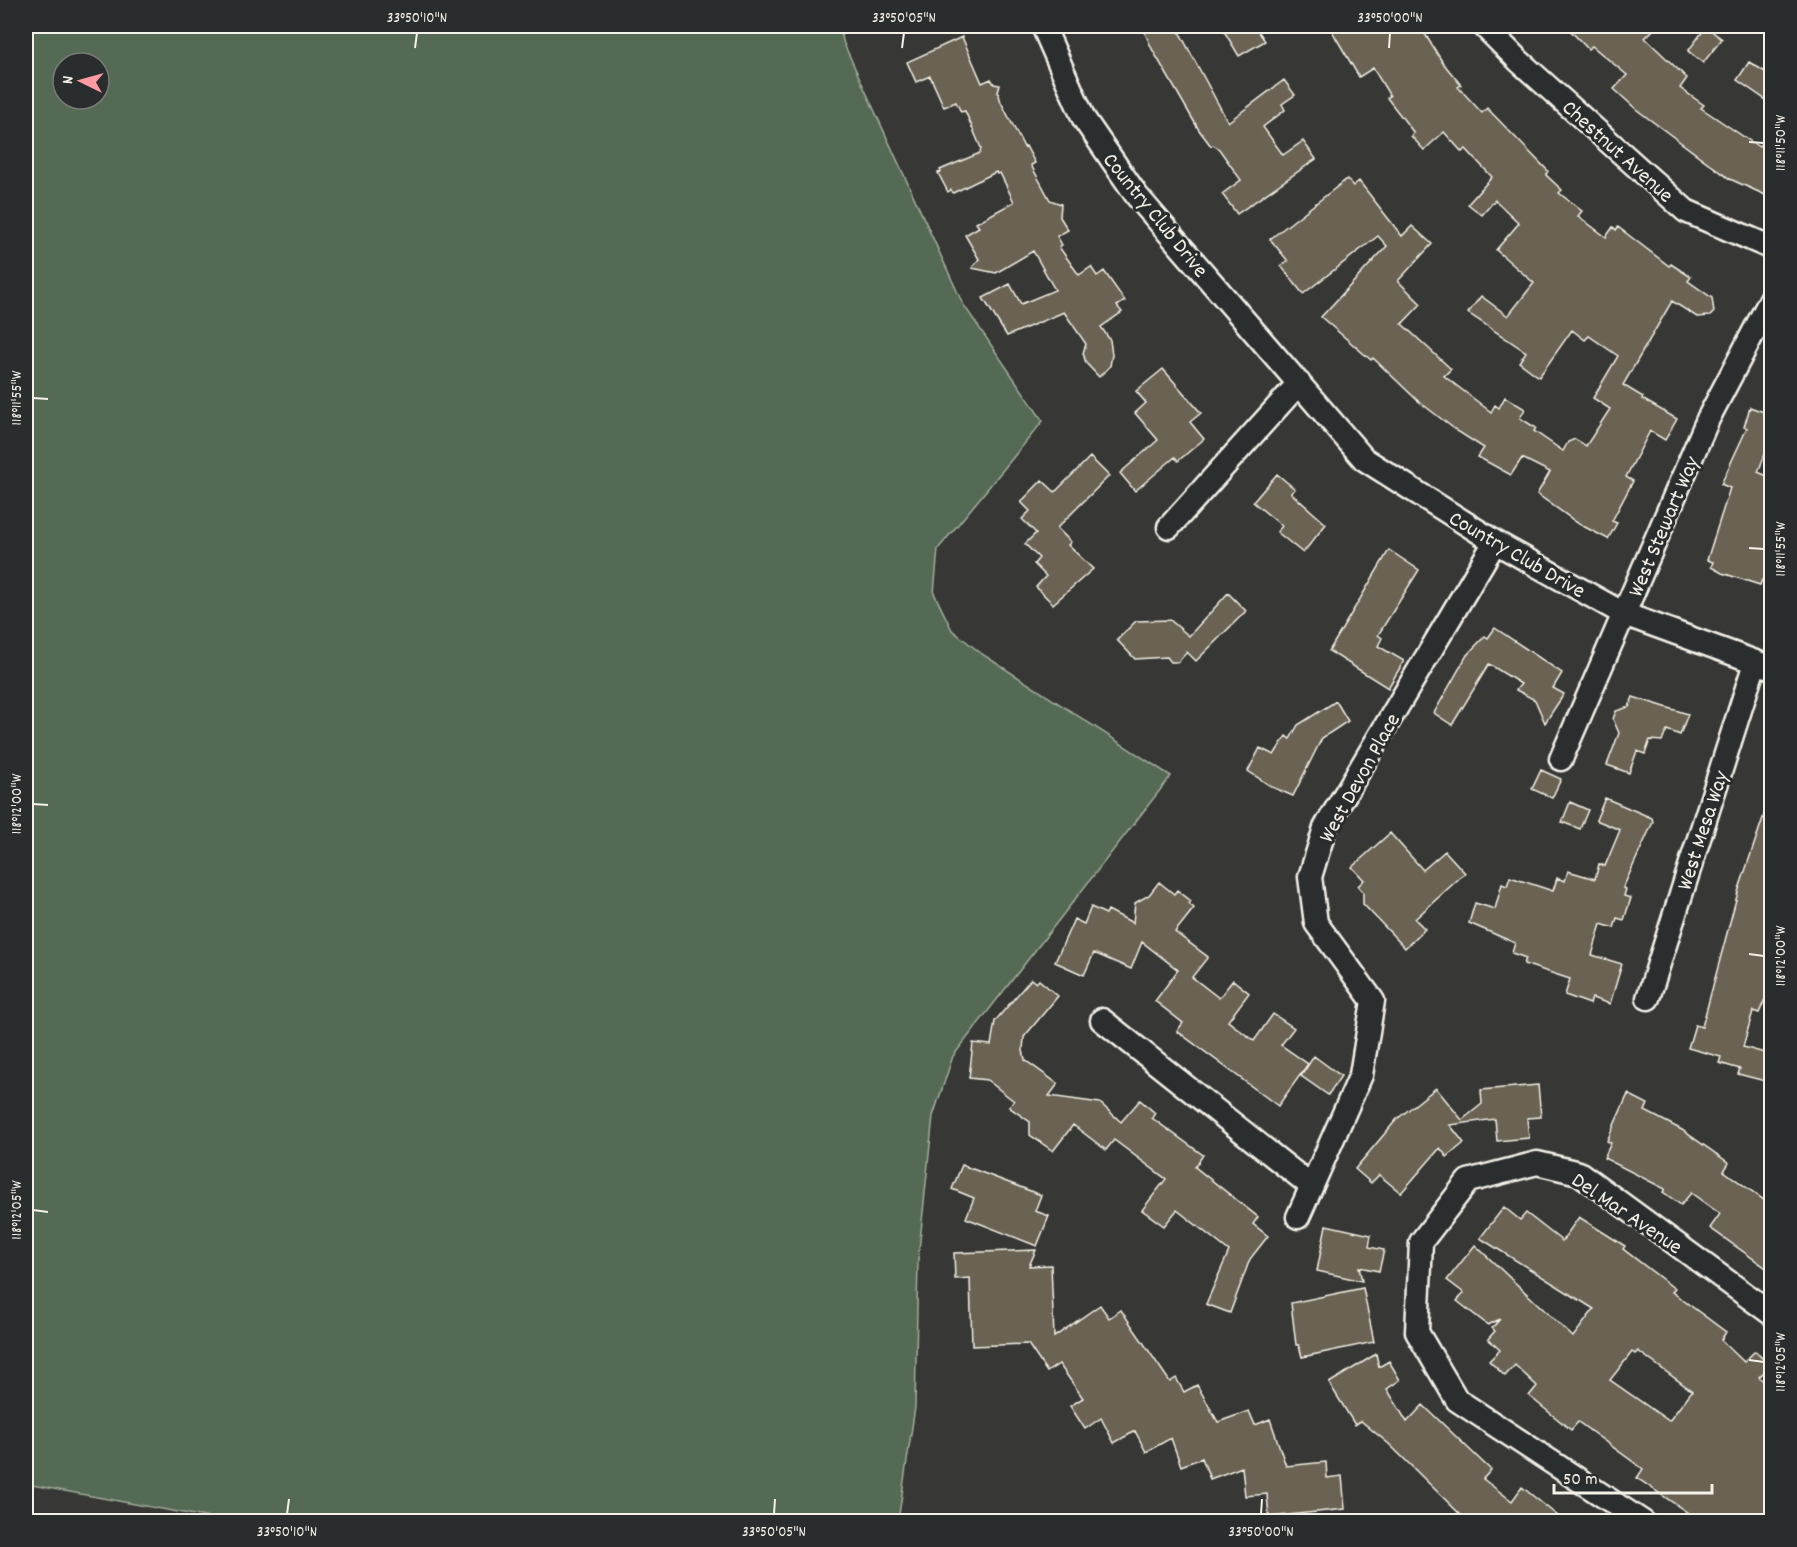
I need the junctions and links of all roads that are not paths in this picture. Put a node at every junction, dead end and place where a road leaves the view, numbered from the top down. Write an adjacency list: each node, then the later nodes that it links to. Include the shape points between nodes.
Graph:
1 (1043, 26): 5 (street, Country Club Drive, via 1084,119 1137,196)
2 (1484, 26): 3 (street, Chestnut Avenue, via 1686,211)
3 (1772, 248)
4 (1772, 297): 8 (street, West Stewart Way, via 1708,419)
5 (1299, 383): 6 (street); 7 (street, Country Club Drive, via 1364,459)
6 (1169, 527)
7 (1495, 542): 8 (street, Country Club Drive); 13 (street, West Devon Place, via 1325,828 1310,877 1316,923 1373,1001 1361,1075)
8 (1624, 614): 9 (street, Country Club Drive); 10 (street, West Stewart Way)
9 (1763, 665): 11 (street, West Mesa Way)
10 (1561, 759)
11 (1648, 998)
12 (1102, 1020): 13 (street)
13 (1310, 1185): 14 (street, West Devon Place)
14 (1298, 1217)
15 (1772, 1314): 16 (street, Del Mar Avenue, via 1579,1173 1537,1163 1468,1181 1421,1242 1417,1332 1457,1400)
16 (1643, 1521)

